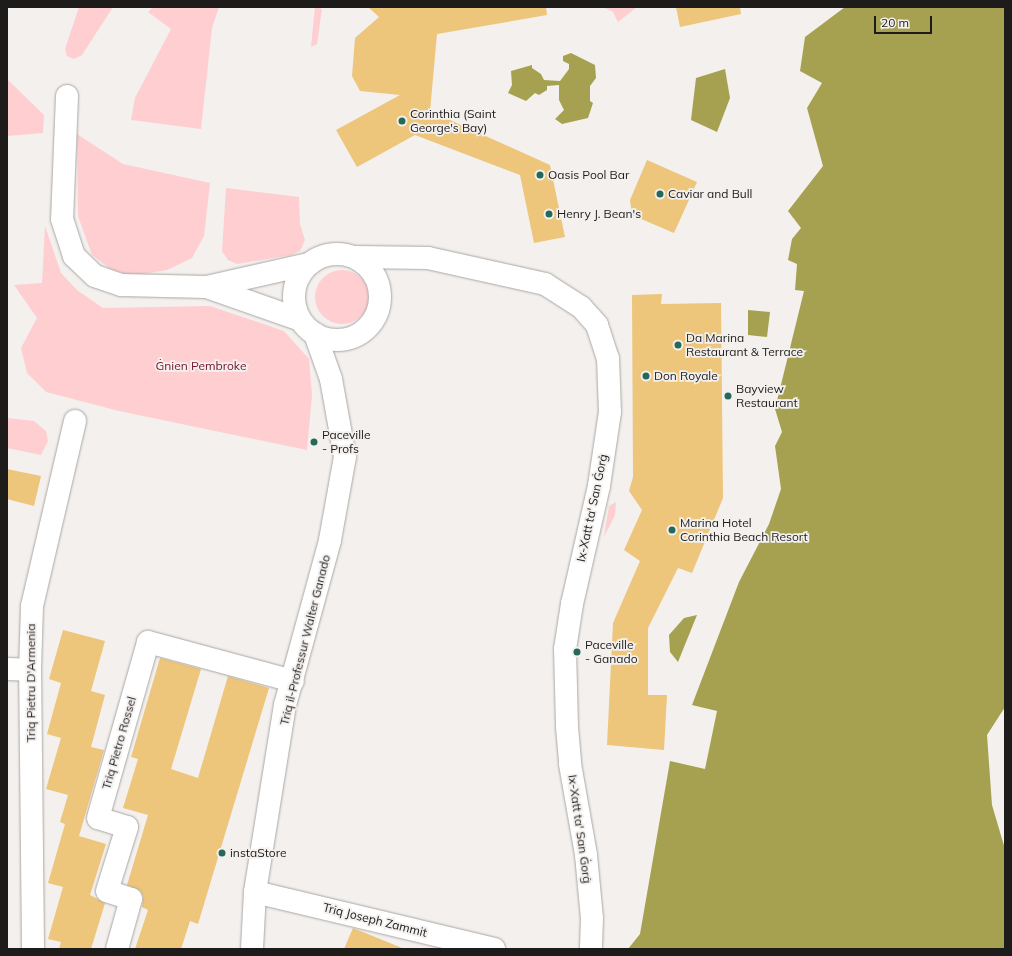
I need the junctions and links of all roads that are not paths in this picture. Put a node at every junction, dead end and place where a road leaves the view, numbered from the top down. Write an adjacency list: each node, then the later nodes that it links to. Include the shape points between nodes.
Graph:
1 (67, 96): 4 (street, via 62,219 74,256 95,276 121,286)
2 (356, 257): 3 (street, via 332,253); 6 (street, Triq il-Professur Walter Ganado, via 368,266 377,278 381,293 375,319 368,328 356,336 342,340 328,340); 16 (street, Ix-Xatt ta' San Ġorġ, via 428,258 544,284 581,307 597,325 608,358 610,412 599,486 572,604 565,649 570,764 586,855 592,918)
3 (308, 264): 4 (street); 5 (street, via 299,275 294,288)
4 (207, 287): 5 (street)
5 (298, 319): 6 (street, Triq il-Professur Walter Ganado)
6 (315, 334): 10 (street, Triq il-Professur Walter Ganado, via 331,379 345,457 330,540)
7 (74, 421): 9 (street, Triq Pietru D'Armenia, via 32,606)
8 (7, 669): 9 (street)
9 (30, 670): 12 (street, Triq Pietru D'Armenia)
10 (292, 681): 11 (street, Triq il-Professur Walter Ganado, via 285,706); 13 (street, Triq Pietro Rossel, via 148,642 98,818 127,827 107,891 132,898)
11 (255, 892): 14 (street, Triq il-Professur Walter Ganado); 15 (street, Triq Joseph Zammit)
12 (33, 949)
13 (117, 949)
14 (252, 949)
15 (494, 949)
16 (591, 949)

